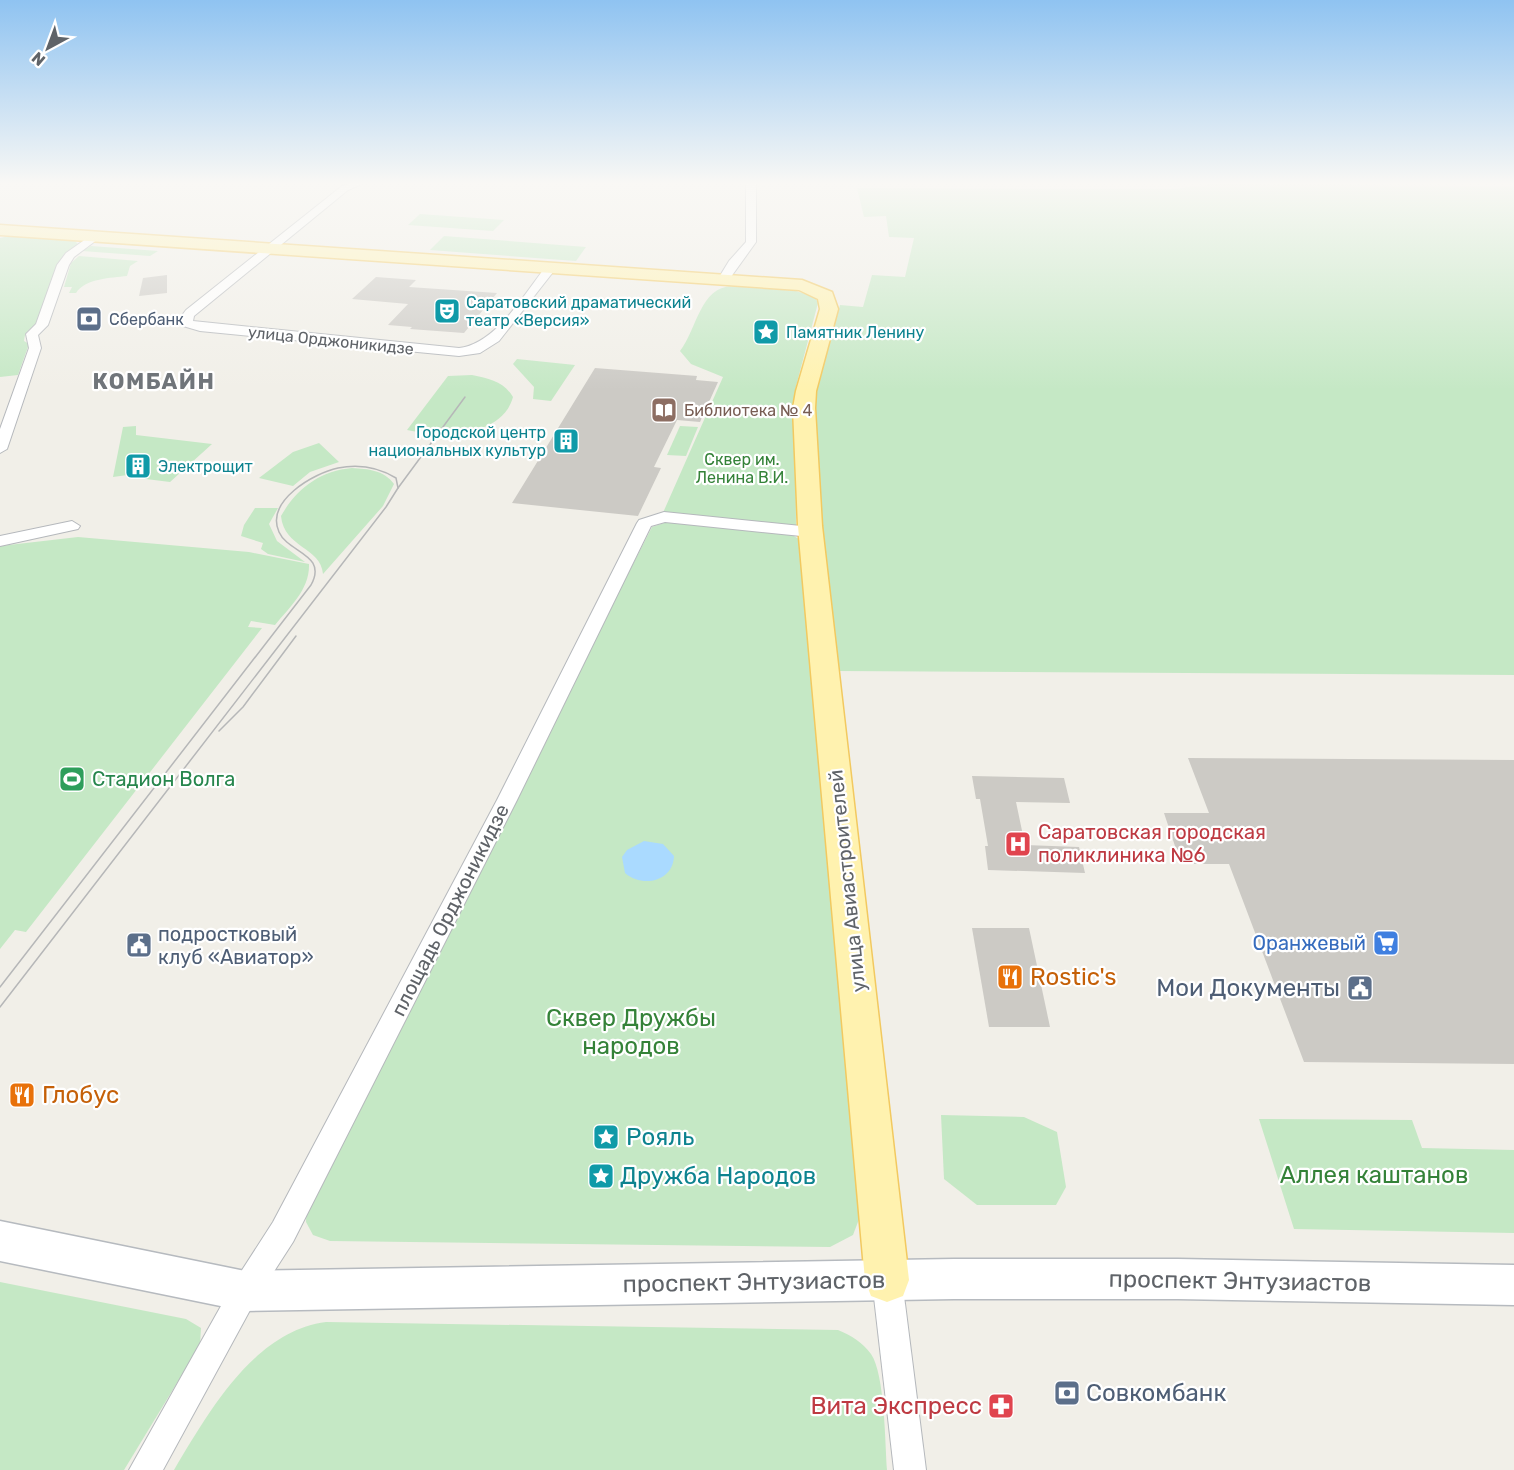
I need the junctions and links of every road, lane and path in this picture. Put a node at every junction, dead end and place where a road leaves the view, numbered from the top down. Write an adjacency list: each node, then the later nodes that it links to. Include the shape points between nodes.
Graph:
1 (73, 253): 7 (street, via 63,265 42,325 32,334 35,348)
2 (266, 253): 5 (street, улица Орджоникидзе, via 190,313 188,323 459,352 477,350 495,338)
3 (326, 253): 5 (main road)
4 (742, 253): 6 (street)
5 (551, 267): 6 (main road)
6 (724, 279): 9 (main road, улица Авиастроителей, via 802,285 826,296 829,309 804,408)
7 (0, 449)
8 (72, 526): 10 (street)
9 (811, 532): 12 (main road, улица Авиастроителей); 14 (street, площадь Орджоникидзе, via 664,518 645,524 283,1232)
10 (0, 541)
11 (0, 1241): 14 (main road, проспект Энтузиастов)
12 (887, 1280): 13 (main road, проспект Энтузиастов, via 1178,1279); 14 (main road, проспект Энтузиастов); 16 (street, улица Авиастроителей)
13 (1514, 1285)
14 (245, 1291): 15 (street, площадь Орджоникидзе)
15 (145, 1470)
16 (910, 1470)

